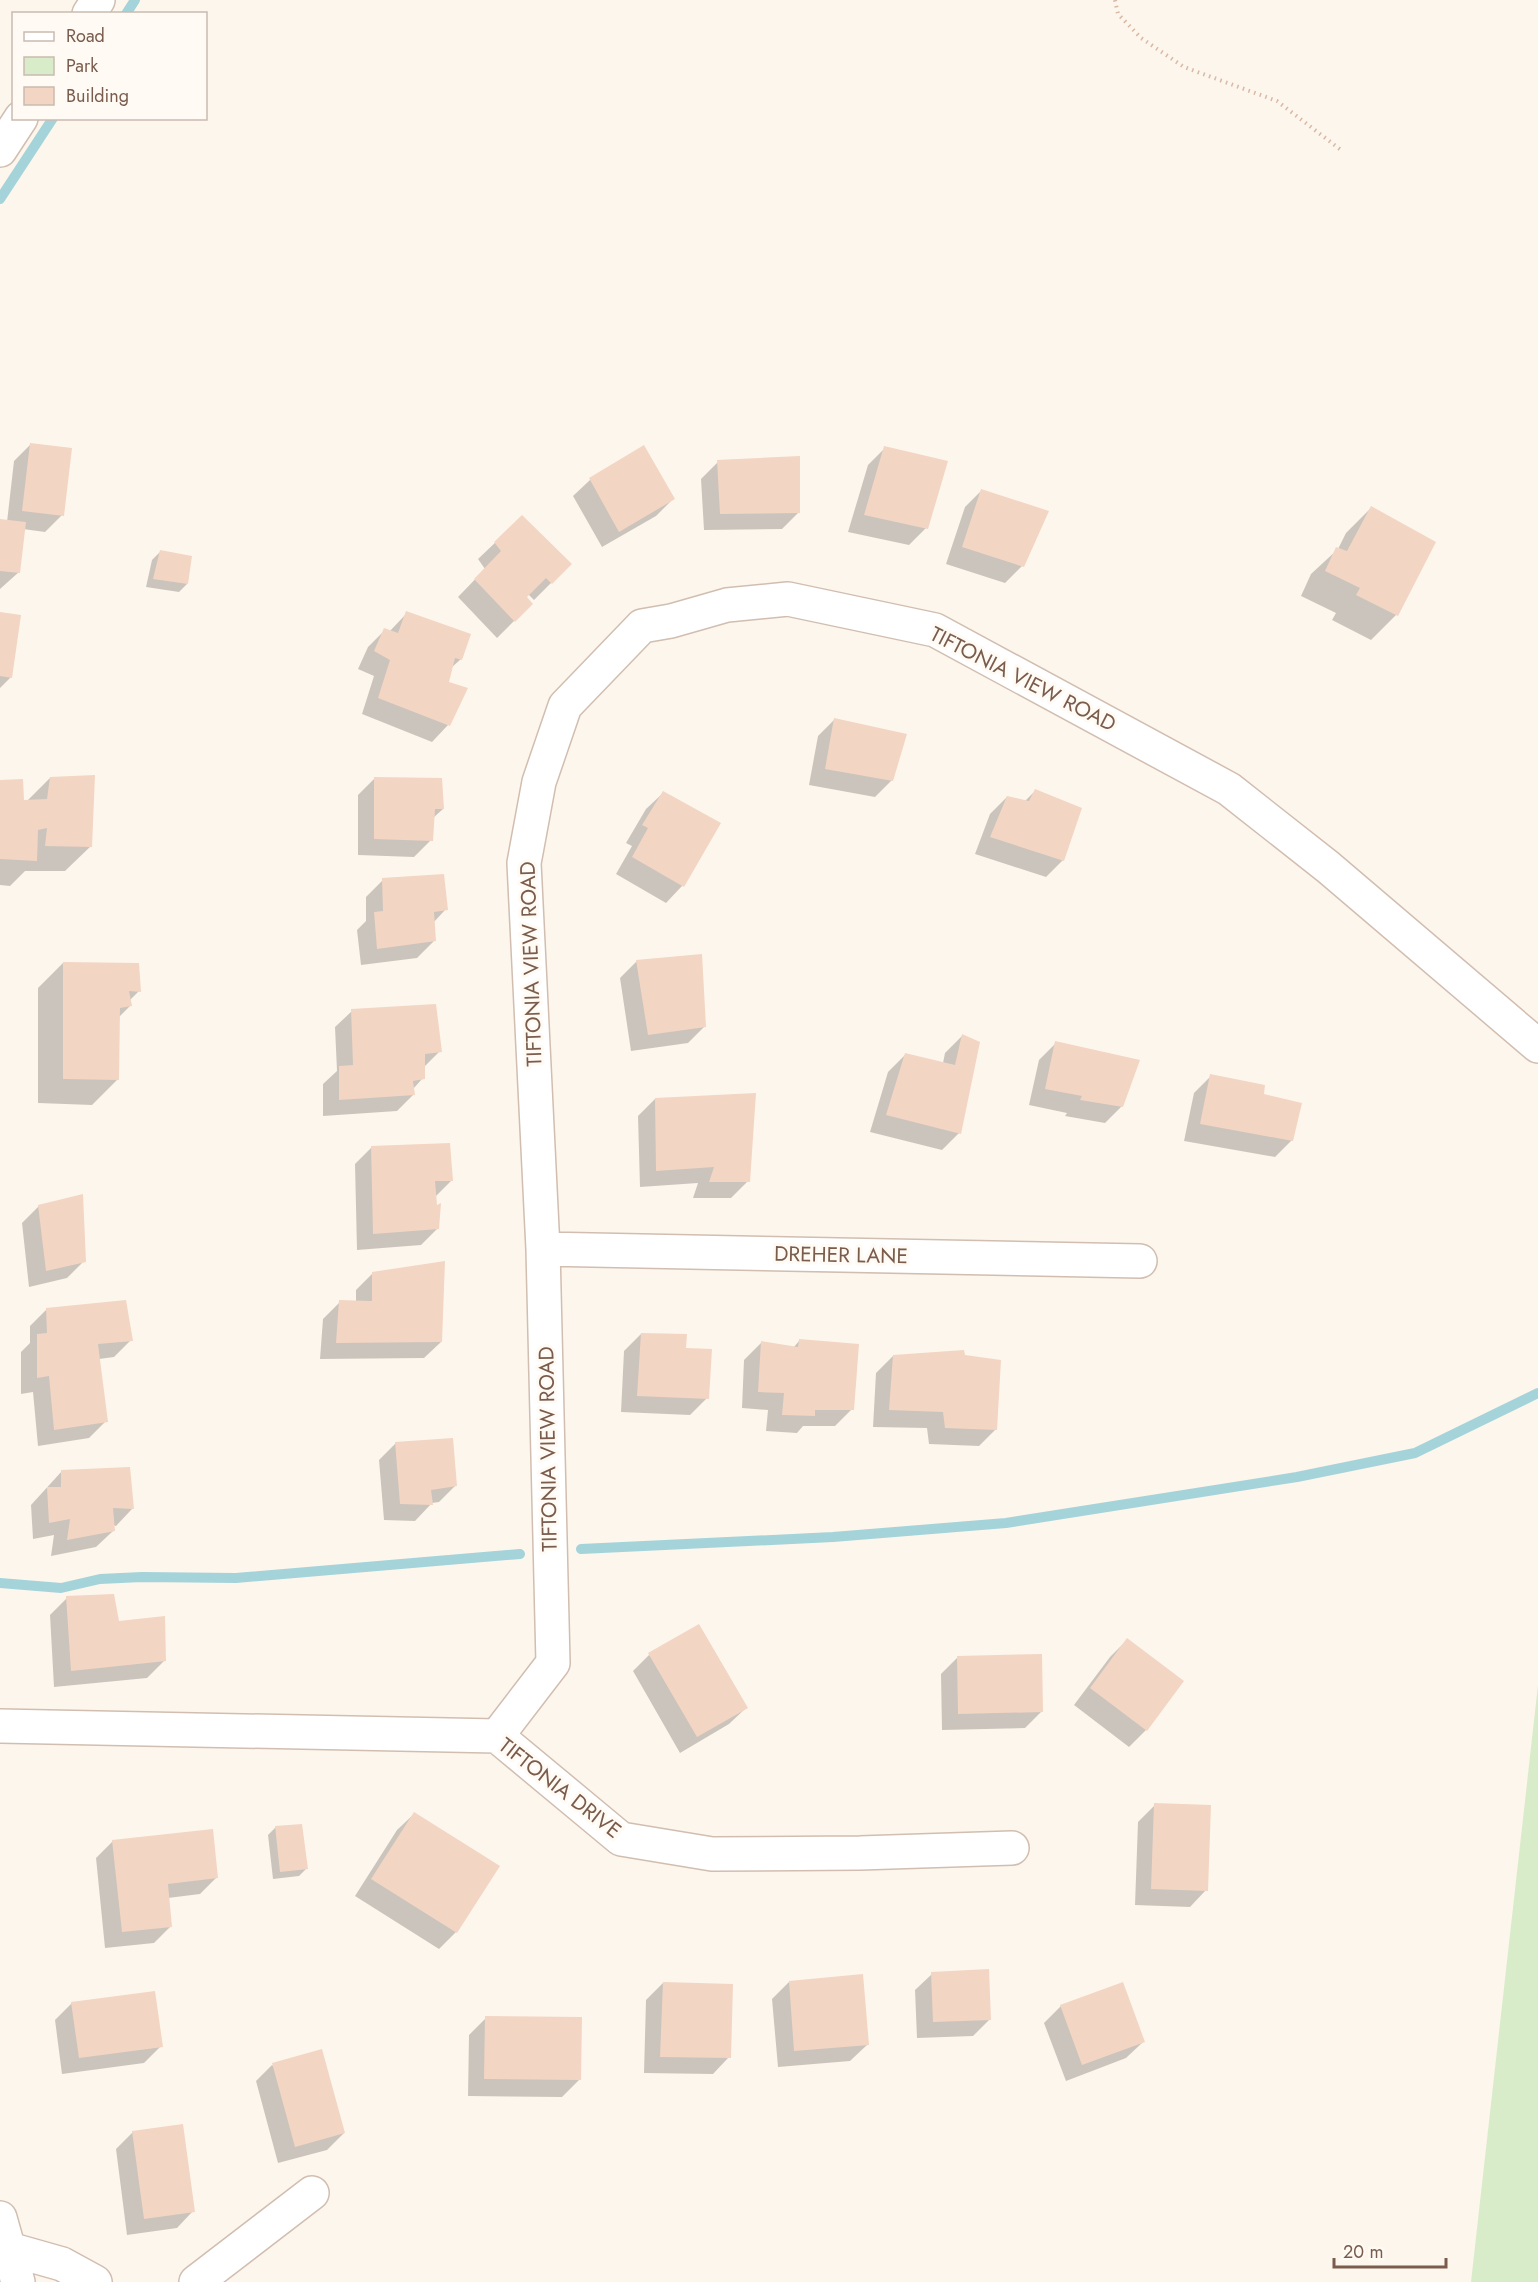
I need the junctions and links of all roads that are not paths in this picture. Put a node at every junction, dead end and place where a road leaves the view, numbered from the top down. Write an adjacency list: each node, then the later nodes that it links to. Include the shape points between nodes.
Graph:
1 (20, 120): 2 (street)
2 (0, 150)
3 (1538, 1046): 4 (street, TIFTONIA VIEW ROAD, via 1353,888 1229,789 935,630 788,599 727,605 642,626 565,706 539,782 524,863)
4 (543, 1249): 5 (street, DREHER LANE); 7 (street, TIFTONIA VIEW ROAD, via 553,1663)
5 (1140, 1261)
6 (0, 1726): 7 (street, TIFTONIA DRIVE)
7 (497, 1736): 8 (street, TIFTONIA DRIVE, via 621,1839 712,1854)
8 (1012, 1848)
9 (312, 2193): 14 (street)
10 (0, 2218): 11 (street)
11 (9, 2249): 12 (street); 13 (street, via 62,2264)
12 (18, 2282)
13 (95, 2282)
14 (196, 2282)

